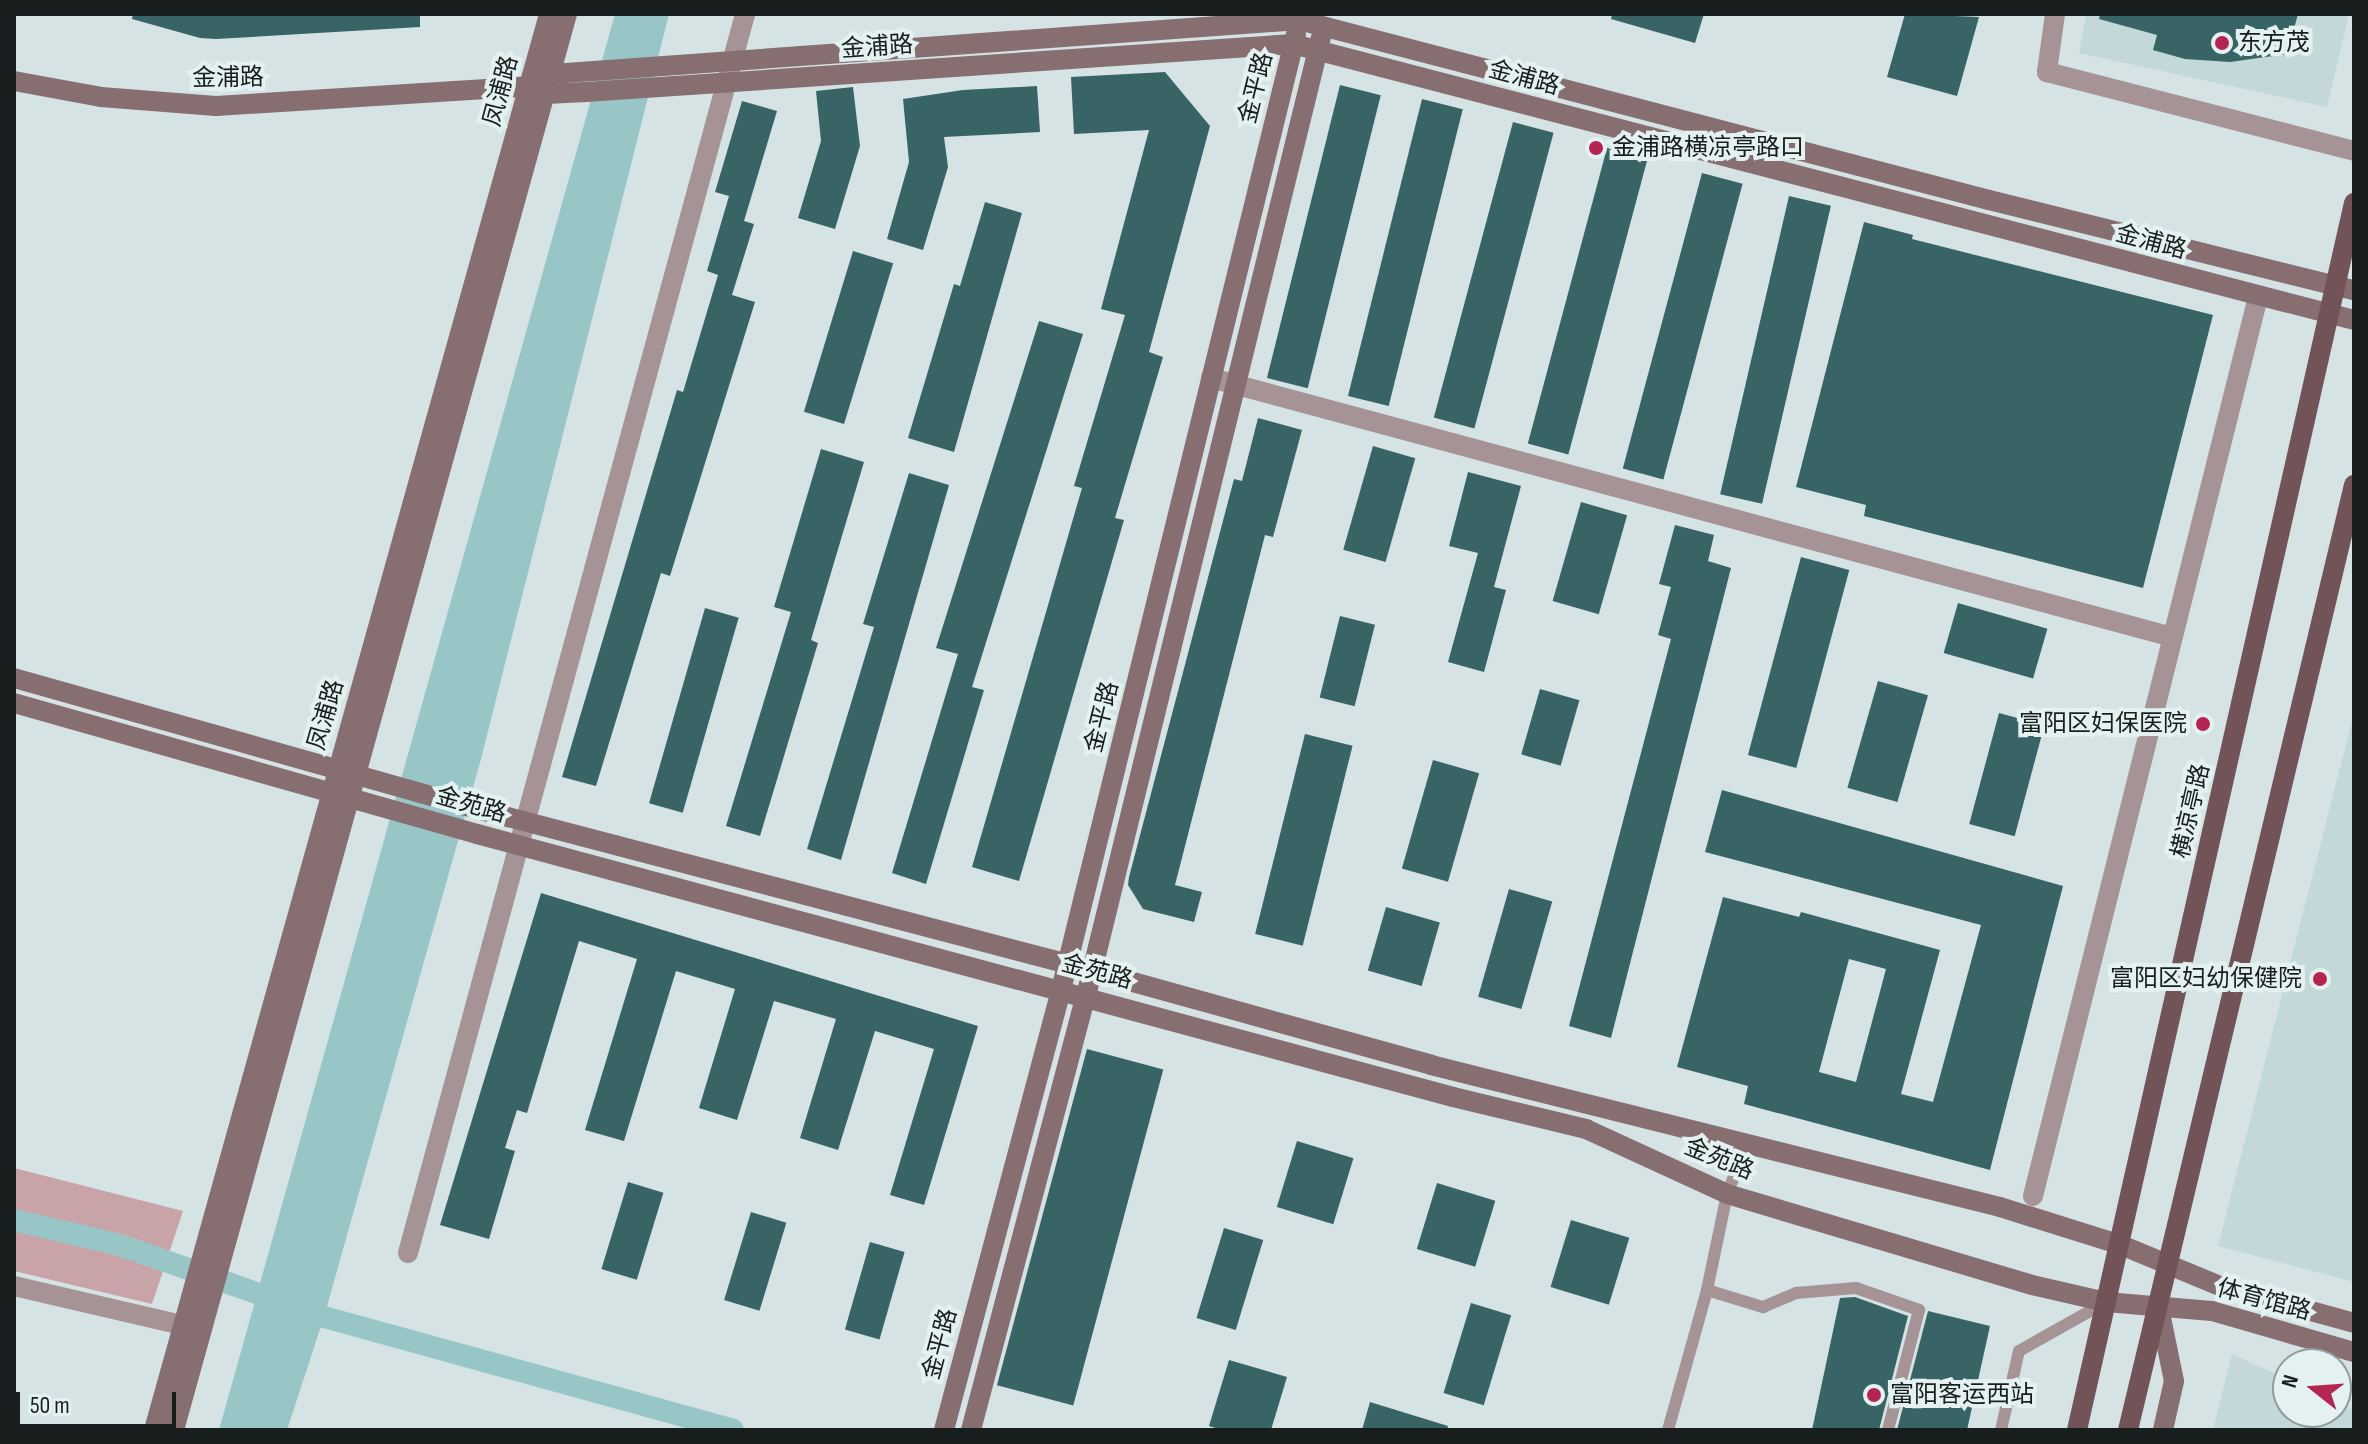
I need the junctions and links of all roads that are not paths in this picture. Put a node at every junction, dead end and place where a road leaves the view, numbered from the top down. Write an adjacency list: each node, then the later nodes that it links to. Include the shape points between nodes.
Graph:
1 (549, 14): 13 (street, 凤浦路)
2 (567, 14): 13 (street, 凤浦路)
3 (745, 14): 9 (street)
4 (2055, 14): 14 (street, via 2047,72)
5 (1300, 17): 6 (street, 金浦路); 7 (street, 金平路); 9 (street, 金浦路)
6 (1325, 20): 8 (street, 金平路); 16 (street, 金浦路)
7 (1293, 44): 8 (street, 金浦路); 12 (street, 金浦路); 20 (street, 金平路)
8 (1318, 51): 17 (street, 金浦路); 21 (street, 金平路)
9 (732, 63): 11 (street, 金浦路, via 670,67); 12 (street)
10 (14, 81): 13 (street, 金浦路, via 101,97 216,106)
11 (589, 83): 12 (street, 金浦路, via 663,88); 13 (street, 金浦路)
12 (727, 83): 28 (street)
13 (543, 84): 26 (street, 凤浦路)
14 (2354, 151)
15 (2354, 203): 16 (main road, 横凉亭路)
16 (2345, 288): 18 (main road, 横凉亭路)
17 (2258, 297): 18 (street, 金浦路); 23 (street)
18 (2329, 315): 19 (street, 金浦路); 37 (main road, 横凉亭路)
19 (2354, 320)
20 (1211, 378): 21 (street); 30 (street, 金平路)
21 (1235, 385): 23 (street); 31 (street, 金平路)
22 (2354, 485): 39 (main road)
23 (2172, 637): 36 (street)
24 (14, 678): 26 (street)
25 (14, 703): 27 (street, 金苑路)
26 (348, 772): 27 (street, 凤浦路); 28 (street, 体育馆路)
27 (342, 794): 29 (street, 金苑路); 45 (street, 凤浦路)
28 (524, 821): 29 (street); 30 (street, 体育馆路)
29 (517, 844): 32 (street, 金苑路); 38 (street)
30 (1068, 964): 31 (street, 体育馆路); 32 (street, 金平路)
31 (1092, 971): 33 (street, 金平路); 34 (street, 体育馆路, via 1431,1065)
32 (1061, 990): 33 (street, 金苑路); 49 (street, 金平路)
33 (1086, 996): 35 (street, 金苑路, via 1586,1129); 50 (street, 金平路)
34 (1748, 1141): 35 (lane); 37 (street, 体育馆路, via 2000,1207)
35 (1727, 1194): 41 (lane); 42 (street, 金苑路)
36 (2033, 1196)
37 (2121, 1245): 39 (street, 体育馆路); 42 (main road, 横凉亭路)
38 (408, 1253)
39 (2170, 1265): 43 (main road); 44 (street, 体育馆路, via 2220,1286)
40 (14, 1286): 45 (street)
41 (1707, 1290): 51 (lane); 52 (lane, via 1763,1307 1796,1293 1856,1288 1919,1310)
42 (2106, 1302): 43 (street, 金苑路); 53 (lane, via 2019,1351); 54 (main road, 横凉亭路)
43 (2159, 1308): 46 (street, 体育馆路, via 2212,1311); 55 (main road); 56 (street, via 2174,1381)
44 (2354, 1323)
45 (193, 1327): 47 (street, 凤浦路); 48 (street, 凤浦路)
46 (2354, 1352)
47 (154, 1430)
48 (174, 1430)
49 (944, 1430)
50 (971, 1430)
51 (1668, 1430)
52 (1888, 1430)
53 (2001, 1430)
54 (2077, 1430)
55 (2128, 1430)
56 (2163, 1430)

